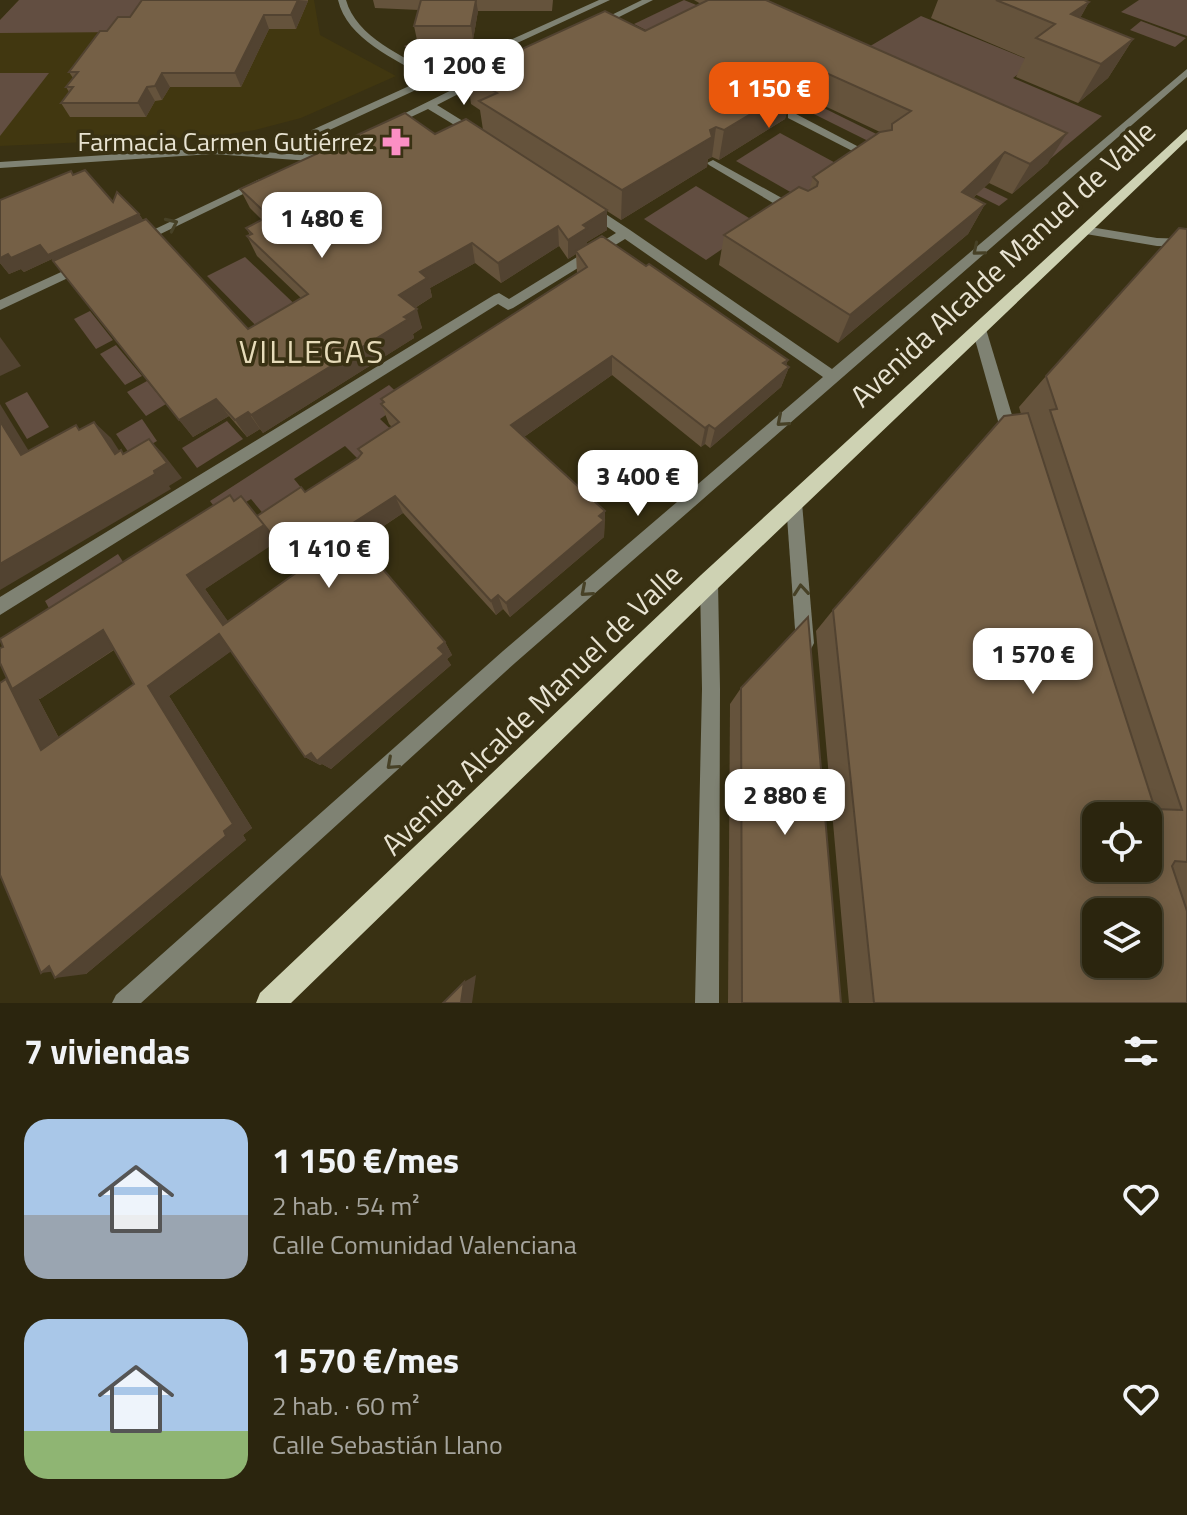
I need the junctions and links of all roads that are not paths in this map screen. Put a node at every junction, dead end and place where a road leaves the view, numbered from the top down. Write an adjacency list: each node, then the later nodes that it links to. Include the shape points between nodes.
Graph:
1 (342, 0): 7 (street, via 349,21)
2 (606, 0): 7 (street)
3 (649, 0): 4 (street)
4 (583, 31)
5 (503, 69): 8 (street)
6 (1187, 72): 27 (street, one-way to 27)
7 (434, 78): 15 (street, via 316,132)
8 (430, 105): 10 (street); 12 (street)
9 (792, 116): 14 (street)
10 (376, 130)
11 (1187, 133): 20 (main road, Avenida Alcalde Manuel de Valle)
12 (490, 144)
13 (321, 154): 15 (street)
14 (874, 157)
15 (307, 159): 17 (street, via 212,151); 22 (street, one-way to 15)
16 (713, 163): 19 (street)
17 (0, 165)
18 (580, 203): 21 (street)
19 (800, 214)
20 (1084, 230): 23 (street); 26 (main road, Avenida Alcalde Manuel de Valle)
21 (626, 233): 27 (street); 31 (street, via 508,305 499,298)
22 (129, 244)
23 (1180, 247)
24 (102, 257): 25 (street)
25 (0, 305)
26 (979, 329): 28 (street); 29 (main road, Avenida Alcalde Manuel de Valle)
27 (833, 377): 33 (street, one-way to 33, via 509,657)
28 (1015, 452)
29 (794, 503): 30 (main road, Avenida Alcalde Manuel de Valle); 32 (street, one-way to 29)
30 (709, 582): 34 (main road, Avenida Alcalde Manuel de Valle); 35 (street)
31 (0, 607)
32 (807, 665)
33 (124, 1003)
34 (270, 1003)
35 (707, 1003)

